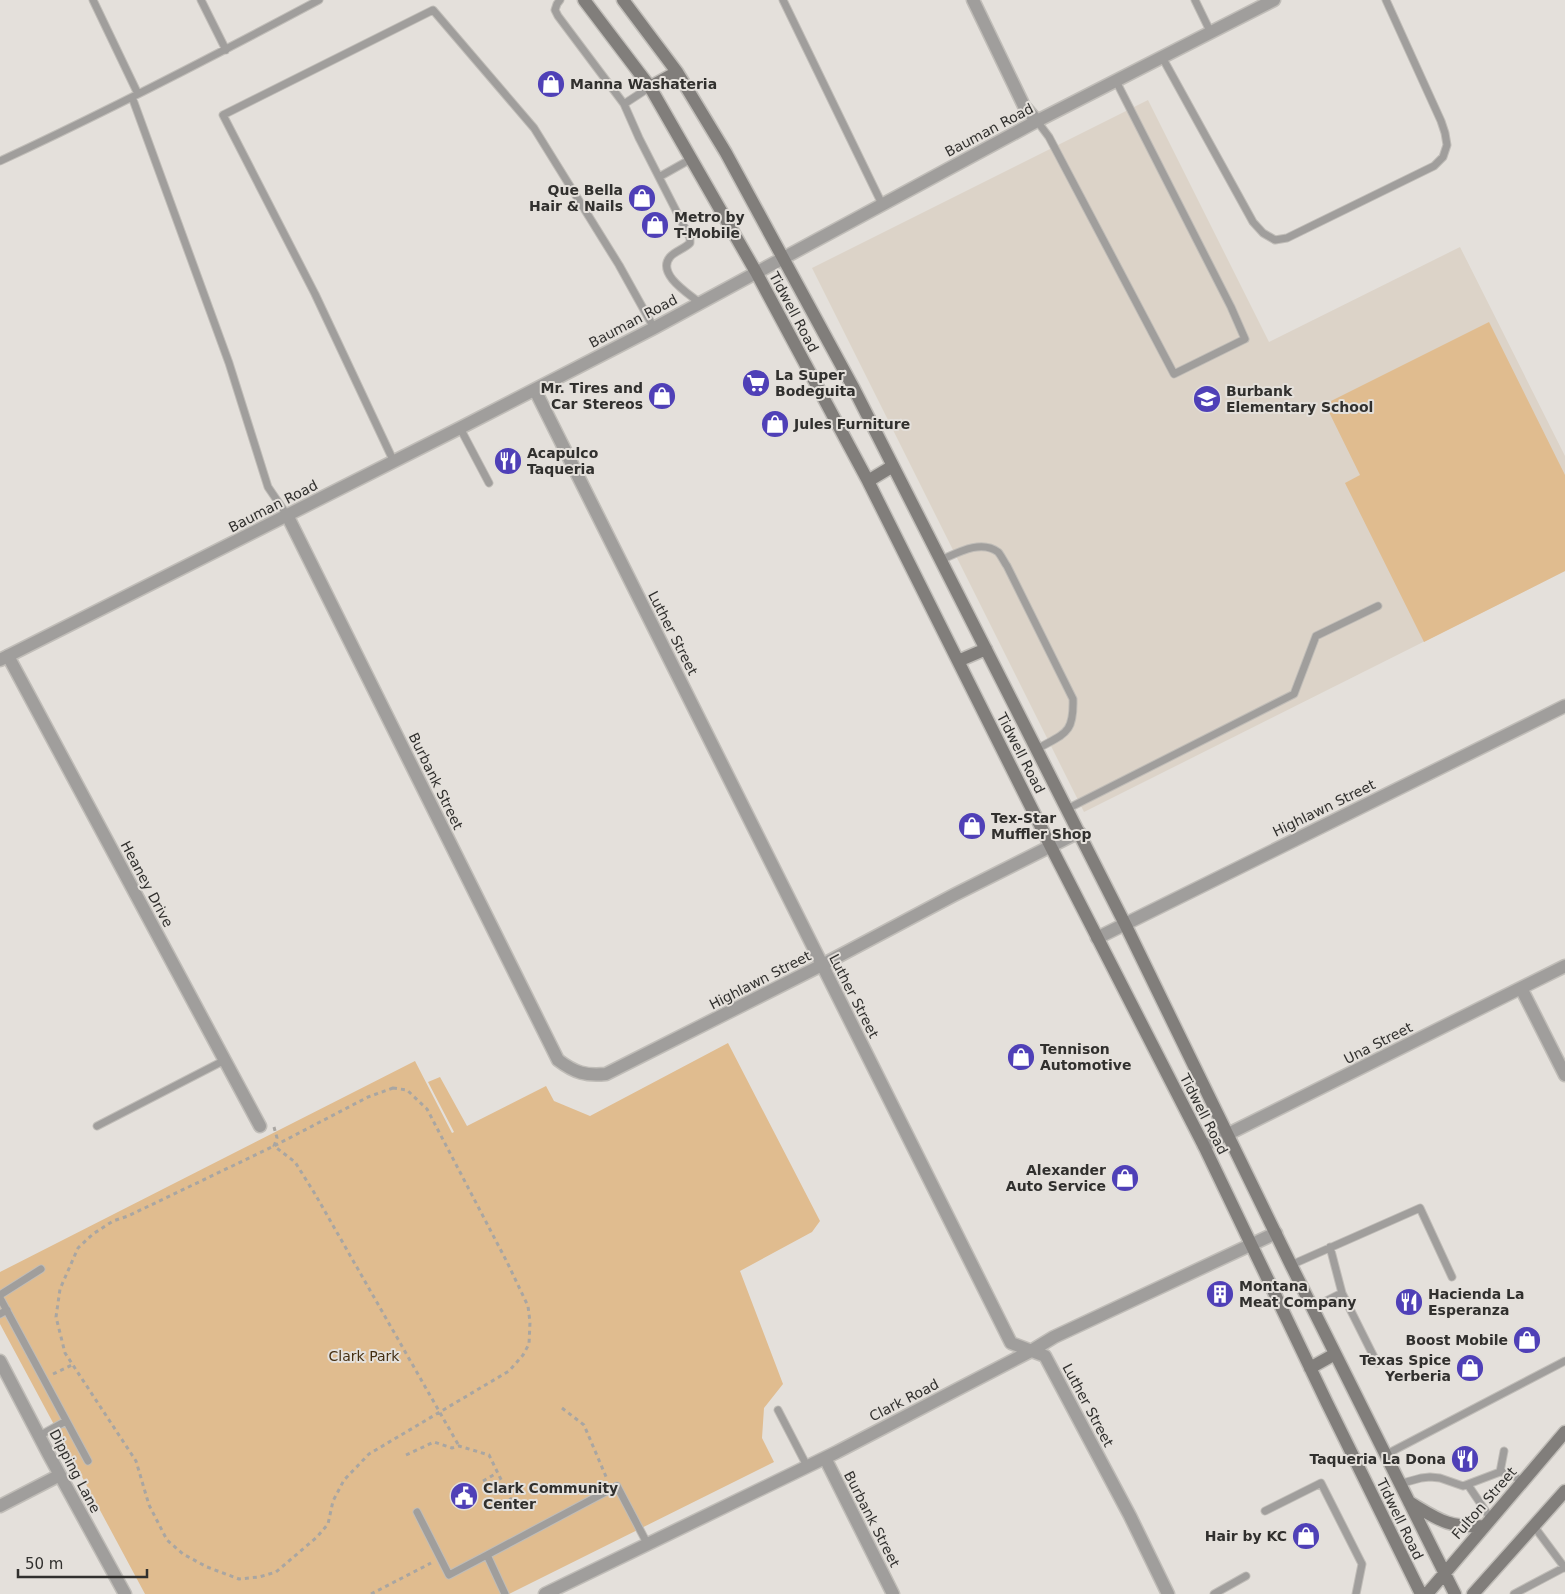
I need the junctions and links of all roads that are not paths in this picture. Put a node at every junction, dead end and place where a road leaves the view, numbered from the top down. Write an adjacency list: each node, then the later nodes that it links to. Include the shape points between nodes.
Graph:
1 (92, 0): 18 (lane)
2 (201, 0): 13 (lane)
3 (319, 0): 13 (lane)
4 (560, 0): 19 (lane, via 555,10 558,16)
5 (584, 0): 17 (main road, Tidwell Road)
6 (623, 0): 15 (main road, Tidwell Road)
7 (783, 0): 24 (lane)
8 (973, 0): 20 (street, via 1024,106)
9 (1195, 0): 12 (lane)
10 (1274, 0): 12 (street, Bauman Road)
11 (1386, 0): 14 (lane, via 1441,121 1447,145 1443,158 1434,166 1287,238 1275,240 1262,233 1253,222)
12 (1211, 33): 14 (street, Bauman Road)
13 (226, 50): 18 (lane)
14 (1162, 57): 16 (street, Bauman Road)
15 (677, 72): 17 (main road); 25 (main road, Tidwell Road)
16 (1116, 81): 20 (street, Bauman Road); 20 (lane, via 1245,339 1174,374 1049,137)
17 (650, 87): 19 (lane); 21 (main road, Tidwell Road)
18 (135, 96): 22 (lane); 35 (lane, via 268,487)
19 (624, 104): 23 (lane)
20 (1037, 121): 24 (street, Bauman Road)
21 (691, 159): 23 (lane); 26 (main road, Tidwell Road)
22 (0, 161)
23 (659, 177): 27 (lane, via 690,238 686,248 671,256 667,268 673,282)
24 (882, 204): 25 (street, Bauman Road)
25 (783, 258): 26 (street, Bauman Road); 32 (main road, Tidwell Road)
26 (756, 272): 27 (street, Bauman Road); 33 (main road, Tidwell Road)
27 (700, 303): 28 (street, Bauman Road)
28 (654, 328): 29 (street, Bauman Road); 31 (lane, via 534,128 432,10 223,115 314,294)
29 (534, 390): 30 (street, Bauman Road); 48 (street, Luther Street)
30 (460, 428): 31 (street, Bauman Road); 34 (lane)
31 (394, 462): 35 (street, Bauman Road)
32 (893, 466): 33 (main road); 36 (main road, Tidwell Road)
33 (868, 481): 40 (main road, Tidwell Road)
34 (489, 483)
35 (287, 515): 39 (street, Bauman Road); 52 (street, Burbank Street)
36 (941, 560): 38 (main road, Tidwell Road); 42 (lane, via 984,546 998,552 1007,566 1073,699 1074,717 1069,728)
37 (1378, 606): 43 (lane, via 1316,636 1294,694)
38 (986, 649): 40 (main road); 42 (main road, Tidwell Road)
39 (4, 658): 51 (street, Heaney Drive)
40 (958, 661): 45 (main road, Tidwell Road)
41 (1565, 706): 46 (street, Highlawn Street)
42 (1037, 749): 43 (main road, Tidwell Road)
43 (1067, 809): 44 (main road, Tidwell Road)
44 (1079, 832): 45 (street, Highlawn Street); 46 (main road, Tidwell Road)
45 (1051, 847): 47 (main road, Tidwell Road); 48 (street, Highlawn Street)
46 (1125, 924): 47 (street, Highlawn Street); 56 (main road, Tidwell Road)
47 (1097, 938): 57 (main road, Tidwell Road)
48 (822, 965): 52 (street, Highlawn Street, via 606,1074 581,1073); 68 (street, Luther Street, via 1011,1342)
49 (1565, 966): 50 (street, Una Street)
50 (1521, 988): 53 (street); 56 (street, Una Street)
51 (225, 1060): 54 (lane); 55 (street, Heaney Drive)
52 (558, 1060)
53 (1565, 1075)
54 (98, 1126)
55 (260, 1126)
56 (1228, 1136): 57 (street, Una Street); 58 (main road, Tidwell Road)
57 (1204, 1146): 59 (main road, Tidwell Road)
58 (1276, 1233): 59 (street, Clark Road); 61 (main road, Tidwell Road)
59 (1251, 1245): 68 (street, Clark Road, via 1054,1337); 73 (main road, Tidwell Road)
60 (1330, 1247): 61 (lane); 63 (lane, via 1420,1208); 64 (lane)
61 (1291, 1265): 66 (main road, Tidwell Road)
62 (41, 1269): 65 (lane)
63 (1452, 1277)
64 (1342, 1293): 66 (lane); 72 (lane)
65 (0, 1296): 67 (lane)
66 (1312, 1308): 69 (main road, Tidwell Road)
67 (3, 1312): 75 (lane)
68 (1031, 1351): 80 (street, Clark Road); 104 (street, Luther Street, via 1045,1356)
69 (1335, 1354): 73 (main road); 79 (main road, Tidwell Road)
70 (0, 1361): 77 (street, Dipping Lane)
71 (1565, 1361): 79 (lane)
72 (1377, 1362)
73 (1310, 1368): 107 (main road, Tidwell Road)
74 (778, 1410): 82 (lane)
75 (66, 1421): 77 (lane); 81 (lane)
76 (1565, 1432): 85 (main road, Fulton Street)
77 (39, 1436): 84 (street, Dipping Lane)
78 (1504, 1451): 83 (lane)
79 (1385, 1455): 86 (main road, Tidwell Road)
80 (825, 1458): 82 (street, Clark Road); 103 (street, Burbank Street)
81 (88, 1462)
82 (807, 1466): 95 (street, Clark Road)
83 (1500, 1472): 85 (lane, via 1509,1473); 87 (lane)
84 (60, 1475): 90 (street); 100 (street, Dipping Lane)
85 (1523, 1482): 93 (main road, Fulton Street)
86 (1399, 1484): 87 (lane, via 1430,1477); 89 (main road, Tidwell Road)
87 (1468, 1485): 93 (lane)
88 (1565, 1491): 94 (main road)
89 (1408, 1501): 93 (main road, via 1451,1525 1470,1527); 98 (main road, Tidwell Road)
90 (0, 1506)
91 (1265, 1511): 106 (lane, via 1321,1483 1362,1564)
92 (417, 1512): 96 (lane, via 449,1575)
93 (1488, 1522): 98 (main road, Fulton Street)
94 (1533, 1525): 97 (lane); 110 (main road)
95 (648, 1545): 96 (lane, via 617,1486); 102 (street, Clark Road)
96 (488, 1555): 101 (lane)
97 (1565, 1567): 111 (lane)
98 (1443, 1573): 108 (main road, Fulton Street); 109 (main road, Tidwell Road)
99 (1246, 1576): 105 (lane)
100 (125, 1594)
101 (505, 1594)
102 (545, 1594)
103 (893, 1594)
104 (1168, 1594)
105 (1214, 1594)
106 (1356, 1594)
107 (1421, 1594)
108 (1427, 1594)
109 (1455, 1594)
110 (1473, 1594)
111 (1514, 1594)

